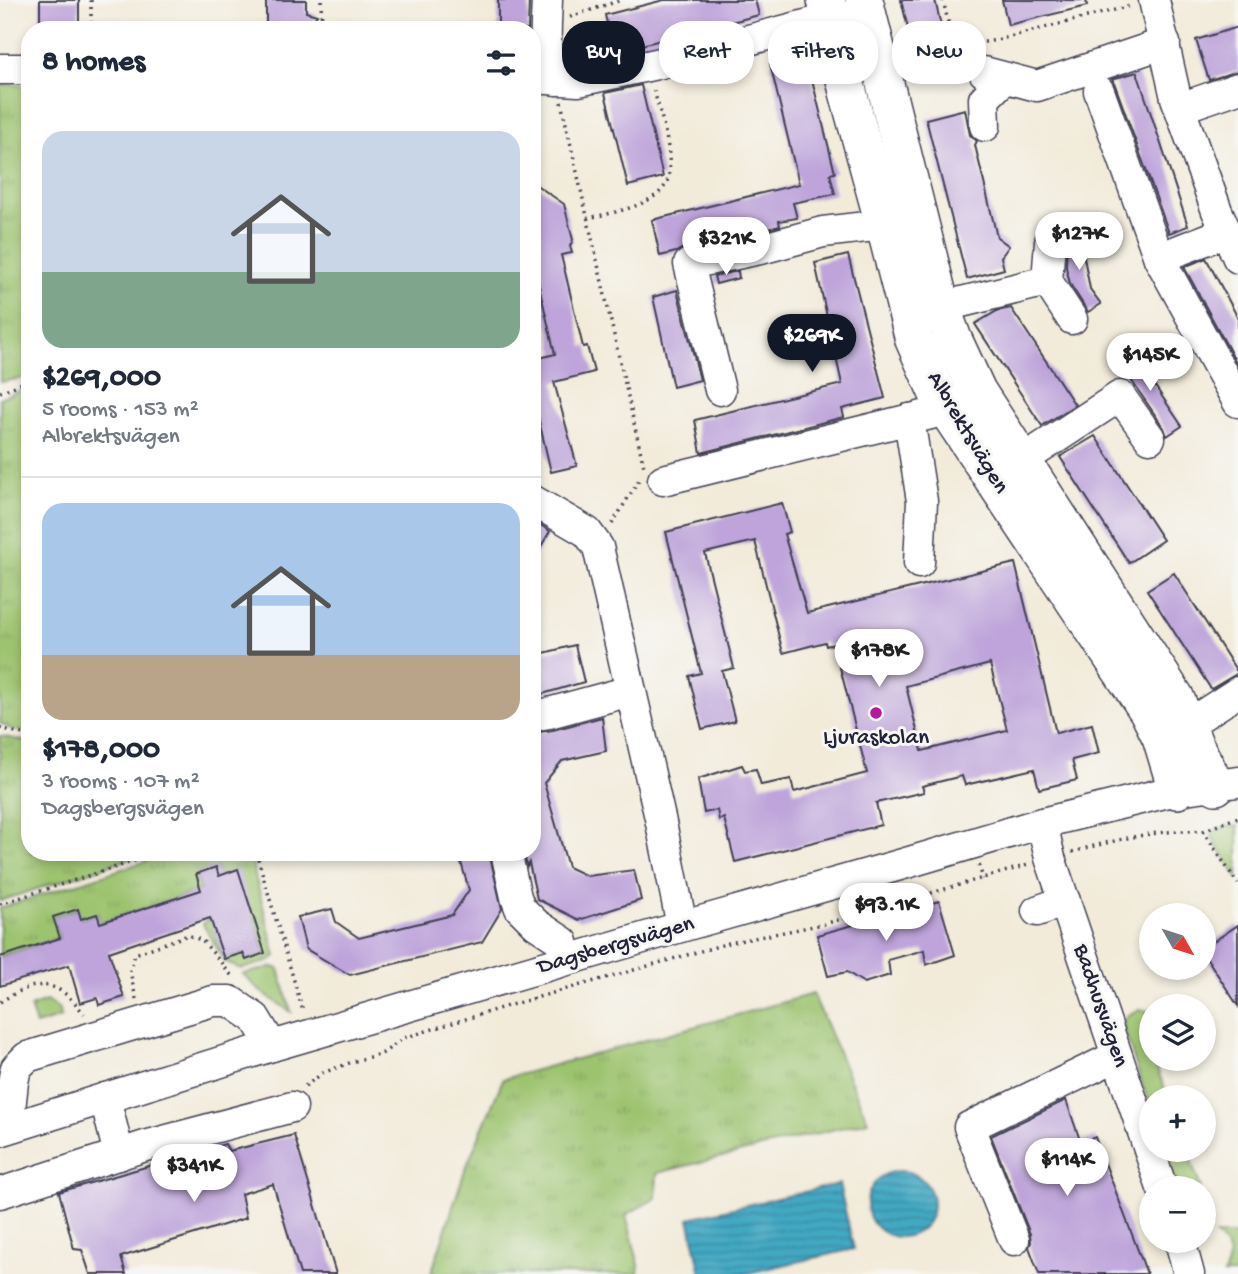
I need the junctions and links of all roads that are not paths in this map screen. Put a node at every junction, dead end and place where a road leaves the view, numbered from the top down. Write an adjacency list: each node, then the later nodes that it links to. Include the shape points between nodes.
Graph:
1 (1147, 2): 5 (street)
2 (866, 7): 3 (street); 13 (main road, Albrektsvägen)
3 (829, 10): 8 (street, via 646,67 578,81); 13 (main road, Albrektsvägen, via 848,92)
4 (547, 13): 8 (street, via 545,46 550,70)
5 (1165, 43): 11 (street); 12 (street, via 1037,86 984,72 999,84 984,99)
6 (0, 69): 7 (street)
7 (21, 69)
8 (544, 79)
9 (1238, 88): 11 (street)
10 (1099, 91): 16 (street)
11 (1180, 108): 15 (street)
12 (985, 126)
13 (901, 219): 18 (main road, Albrektsvägen); 20 (street, via 689,264); 21 (main road, Albrektsvägen, via 914,340)
14 (1050, 242): 17 (street)
15 (1234, 247): 16 (street)
16 (1159, 258): 22 (street)
17 (1047, 281): 18 (street); 19 (street)
18 (941, 307): 21 (main road, Albrektsvägen, via 953,339)
19 (1072, 319)
20 (720, 390)
21 (962, 399): 23 (street); 25 (main road, Albrektsvägen); 34 (main road, Albrektsvägen, via 1149,711)
22 (1237, 399)
23 (909, 419): 26 (street); 28 (street, via 922,501)
24 (1150, 438): 25 (street, via 1120,396)
25 (1021, 461): 32 (main road, Albrektsvägen, via 1175,697)
26 (663, 480)
27 (541, 505): 29 (street, via 587,533 598,547)
28 (919, 563)
29 (630, 691): 31 (street); 39 (street)
30 (1238, 692): 32 (street)
31 (541, 714)
32 (1191, 736): 33 (main road, Albrektsvägen)
33 (1227, 784): 34 (street, Dagsbergsvägen)
34 (1177, 790): 35 (street, Dagsbergsvägen)
35 (1042, 823): 37 (street, Badhusvägen); 39 (street, Dagsbergsvägen)
36 (508, 861): 40 (street, via 520,908)
37 (1065, 901): 38 (street); 42 (street, Badhusvägen)
38 (1037, 911)
39 (682, 926): 41 (street, Dagsbergsvägen)
40 (563, 942)
41 (272, 1046): 43 (street, Dagsbergsvägen); 45 (street, via 255,1018 230,1001 213,1001 27,1057 16,1068)
42 (1117, 1056): 47 (street, Badhusvägen); 49 (street, via 969,1127)
43 (105, 1098): 45 (street, Dagsbergsvägen); 46 (street)
44 (292, 1107): 46 (street)
45 (4, 1130)
46 (119, 1155): 48 (street)
47 (1158, 1176)
48 (0, 1193)
49 (1014, 1240)
50 (1183, 1253): 51 (street)
51 (1189, 1274)

